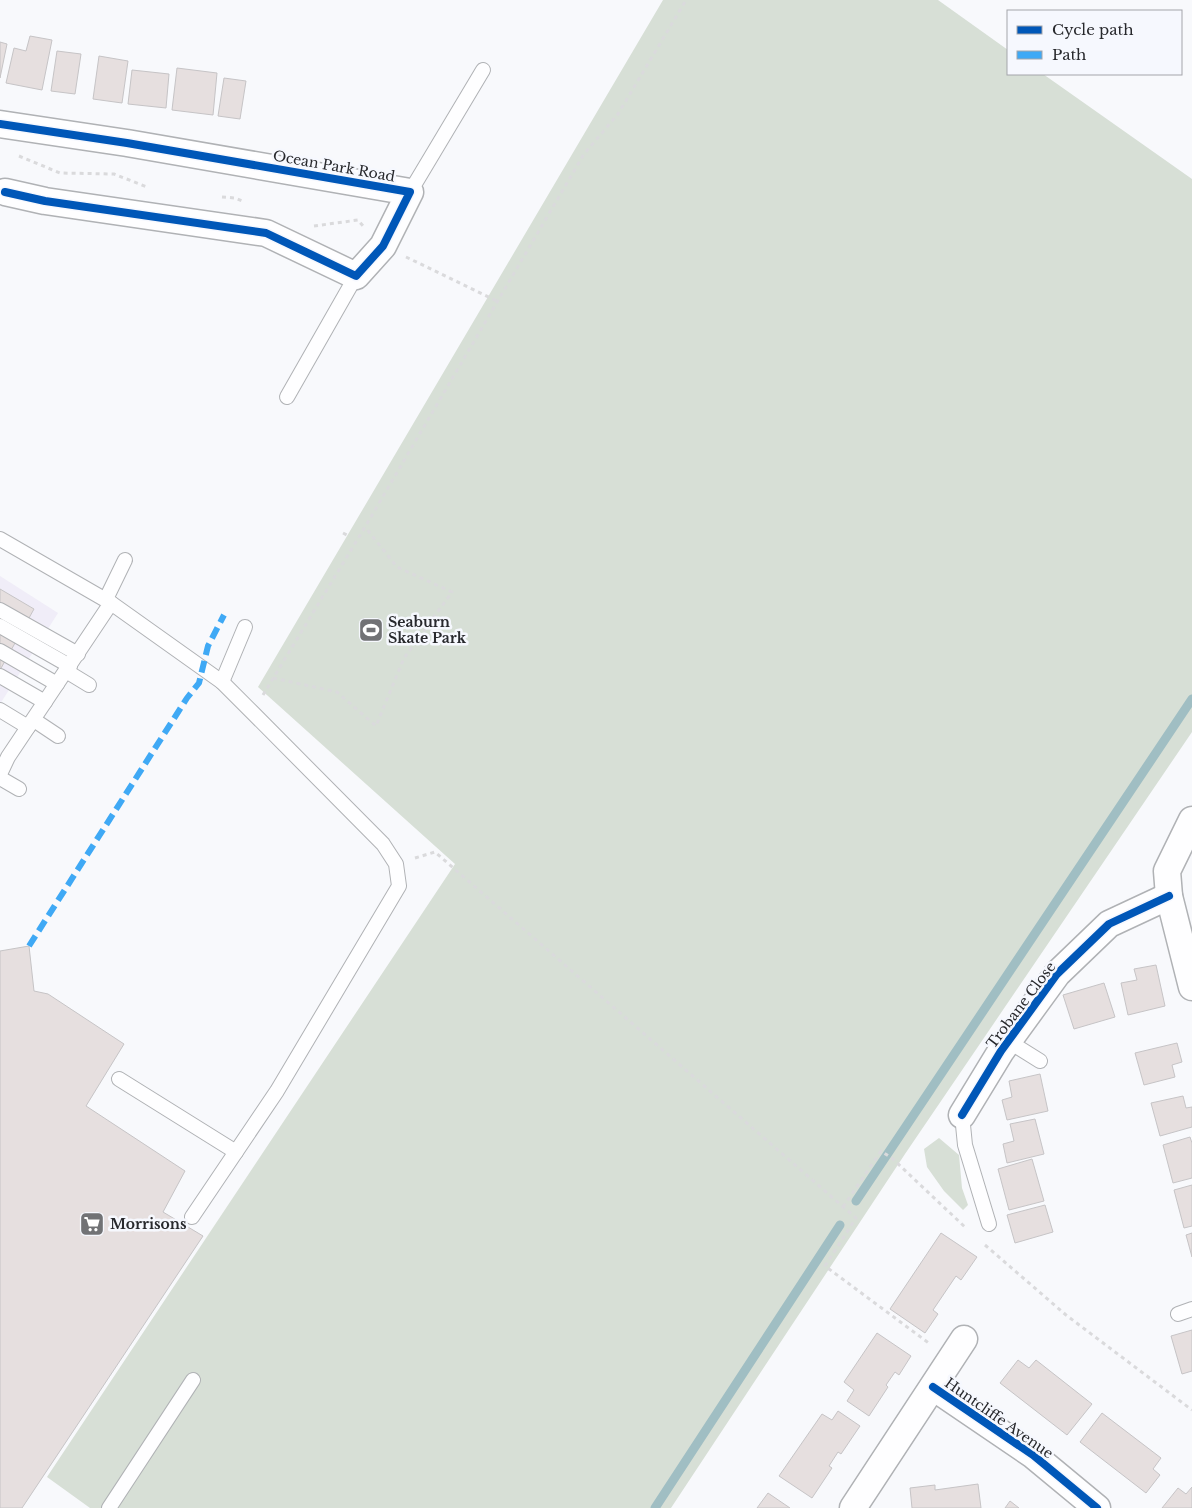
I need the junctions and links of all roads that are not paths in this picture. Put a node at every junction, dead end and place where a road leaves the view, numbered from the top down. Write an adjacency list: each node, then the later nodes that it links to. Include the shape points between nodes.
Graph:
1 (483, 70): 4 (lane)
2 (0, 124): 4 (street, Ocean Park Road)
3 (5, 192): 5 (street, via 45,201 266,233)
4 (410, 192): 5 (street, Ocean Park Road, via 383,246)
5 (356, 276): 6 (lane)
6 (287, 396)
7 (0, 539): 9 (lane)
8 (125, 560): 9 (lane)
9 (108, 601): 14 (lane); 17 (lane)
10 (0, 610): 14 (lane)
11 (0, 626): 15 (lane)
12 (245, 627): 17 (lane)
13 (0, 651): 18 (lane)
14 (78, 654): 15 (lane)
15 (68, 668): 18 (lane); 19 (lane)
16 (0, 676): 20 (lane)
17 (222, 682): 33 (lane, via 383,844 396,864 399,886 277,1091)
18 (57, 684): 20 (lane)
19 (89, 686)
20 (44, 702): 22 (lane)
21 (0, 710): 22 (lane)
22 (31, 724): 23 (lane); 24 (lane, via 8,757)
23 (58, 736)
24 (0, 776): 25 (lane)
25 (19, 789)
26 (1192, 820): 27 (street, via 1167,871)
27 (1169, 896): 28 (street); 29 (street, Trobane Close, via 1109,924 1057,974)
28 (1192, 987)
29 (1008, 1040): 30 (lane); 32 (street, Trobane Close)
30 (1040, 1061)
31 (119, 1079): 33 (lane)
32 (962, 1115): 35 (lane, via 964,1145)
33 (236, 1152): 34 (lane)
34 (192, 1217)
35 (989, 1224)
36 (1192, 1309): 37 (lane)
37 (1178, 1314)
38 (958, 1349): 40 (street)
39 (193, 1380): 41 (lane)
40 (933, 1387): 42 (street); 43 (street, Huntcliffe Avenue, via 1032,1455)
41 (109, 1508)
42 (853, 1508)
43 (1097, 1508)

